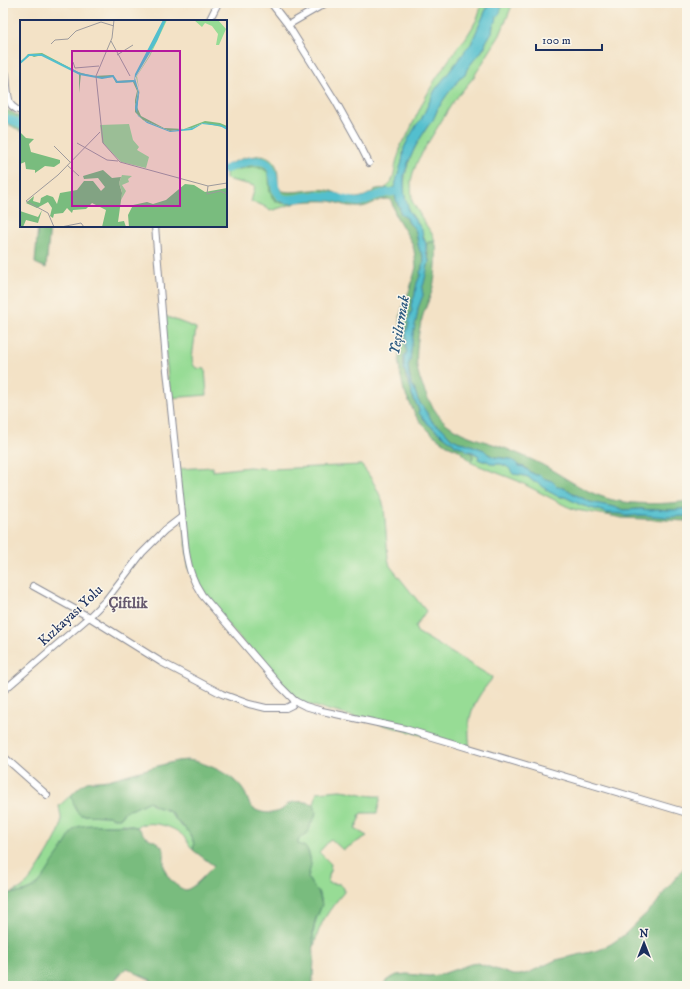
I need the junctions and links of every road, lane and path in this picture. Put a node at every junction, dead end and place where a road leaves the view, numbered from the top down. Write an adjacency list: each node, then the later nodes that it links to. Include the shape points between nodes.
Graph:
1 (218, 3): 4 (street)
2 (271, 3): 5 (street)
3 (326, 3): 5 (street)
4 (210, 20)
5 (288, 25): 8 (street, via 336,102)
6 (6, 74): 7 (street, via 9,102 12,107)
7 (20, 110)
8 (369, 164)
9 (155, 227): 10 (street)
10 (182, 517): 12 (street, Kızkayası Yolu, via 142,553 106,600); 14 (street, via 189,568 197,587 280,686)
11 (33, 586): 12 (street)
12 (89, 617): 13 (street, Kızkayası Yolu); 14 (street, via 161,662 229,697 258,707 274,709 289,708)
13 (3, 691)
14 (295, 700): 17 (street, via 310,708 395,726)
15 (3, 756): 16 (street)
16 (47, 795)
17 (687, 813)

